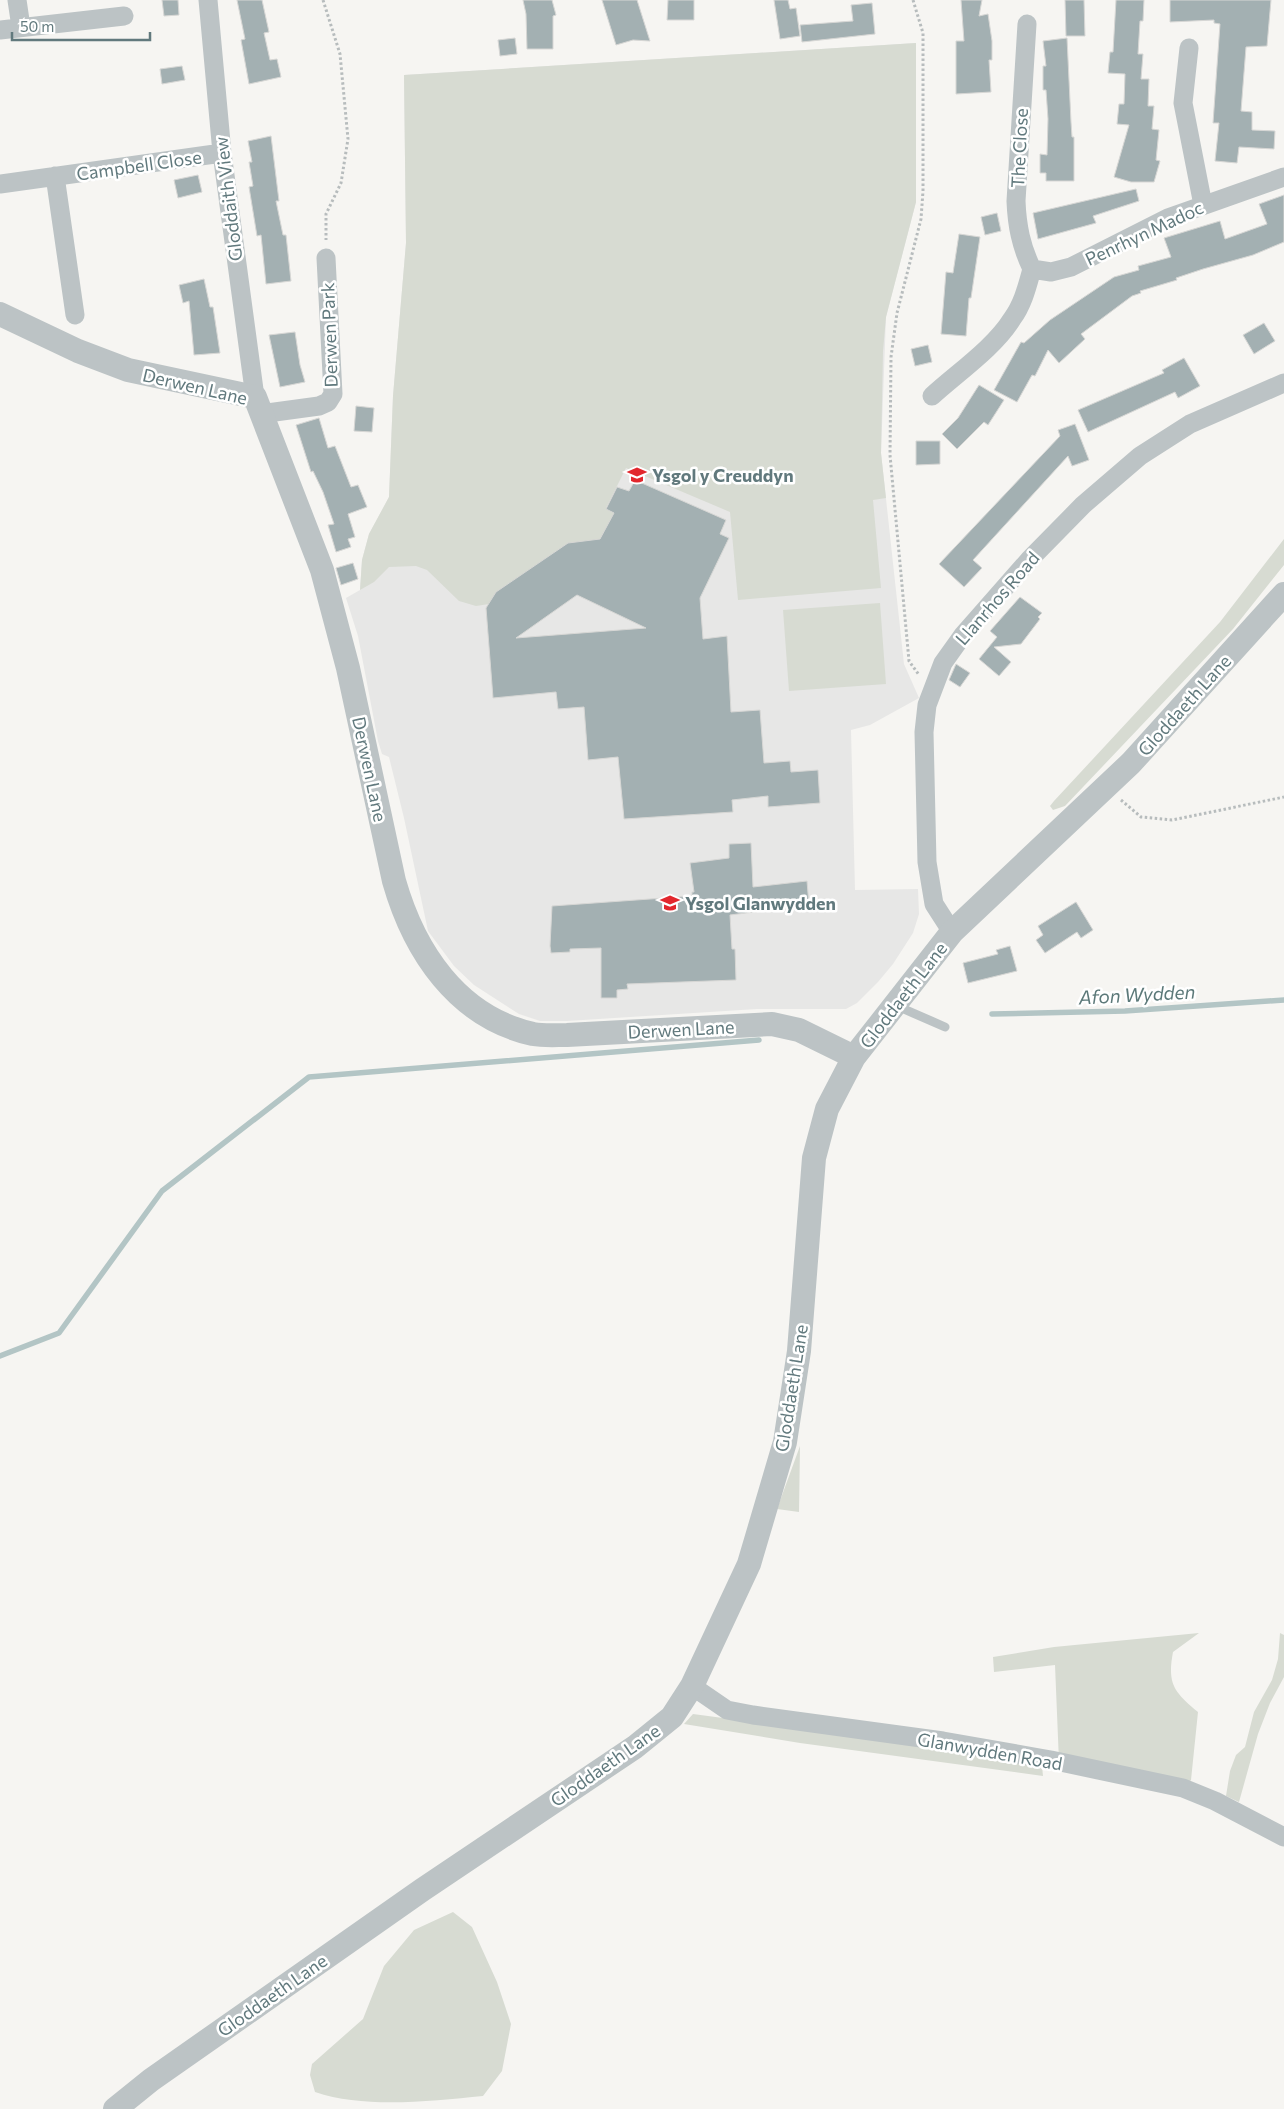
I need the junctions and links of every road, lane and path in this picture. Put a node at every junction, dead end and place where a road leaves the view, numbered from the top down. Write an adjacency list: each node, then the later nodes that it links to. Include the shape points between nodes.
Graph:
1 (17, 0): 7 (street)
2 (208, 0): 10 (street, Gloddaith View)
3 (323, 0): 15 (path, via 340,54 348,139 341,183 326,214)
4 (913, 0): 23 (path, via 923,33 923,191 921,219 897,313 892,357 890,455 910,662)
5 (124, 16): 7 (street)
6 (1027, 24): 16 (street, The Close, via 1016,201 1023,251)
7 (21, 28): 8 (street)
8 (0, 30)
9 (1188, 48): 14 (street, via 1183,103)
10 (222, 153): 11 (street, Campbell Close); 21 (street, Gloddaith View)
11 (55, 176): 13 (street, Campbell Close); 18 (street, Campbell Close)
12 (1284, 177): 14 (street, Penrhyn Madoc)
13 (0, 184)
14 (1203, 205): 16 (street, Penrhyn Madoc, via 1159,222 1071,267 1050,272)
15 (326, 258): 21 (street, Derwen Park, via 333,394 328,402 319,406)
16 (1032, 269): 20 (street, via 1024,297 1012,320)
17 (0, 314): 21 (street, Derwen Lane, via 78,352 128,370)
18 (75, 315)
19 (1284, 384): 26 (street, Llanrhos Road, via 1190,424 1140,456 1082,505 1029,560 963,635 943,663 927,705 924,732 927,862 934,904)
20 (932, 396)
21 (257, 406): 29 (street, Derwen Lane, via 322,570 348,668 404,914 416,941 455,990 490,1018 535,1034 772,1024 798,1030)
22 (1284, 594): 24 (street, Gloddaeth Lane, via 1131,764)
23 (923, 679)
24 (1105, 788): 25 (path, via 1141,817 1172,820); 26 (street, Gloddaeth Lane)
25 (1284, 797)
26 (952, 932): 27 (street, Gloddaeth Lane)
27 (894, 1005): 28 (lane); 29 (street, Gloddaeth Lane)
28 (945, 1027)
29 (854, 1057): 30 (street, Gloddaeth Lane, via 827,1110 814,1158 799,1351 785,1442 749,1564)
30 (692, 1686): 31 (street, Glanwydden Road, via 727,1710 951,1742 1183,1788); 32 (street, Gloddaeth Lane, via 672,1717 634,1747 422,1890 151,2080)
31 (1284, 1837)
32 (115, 2109)

